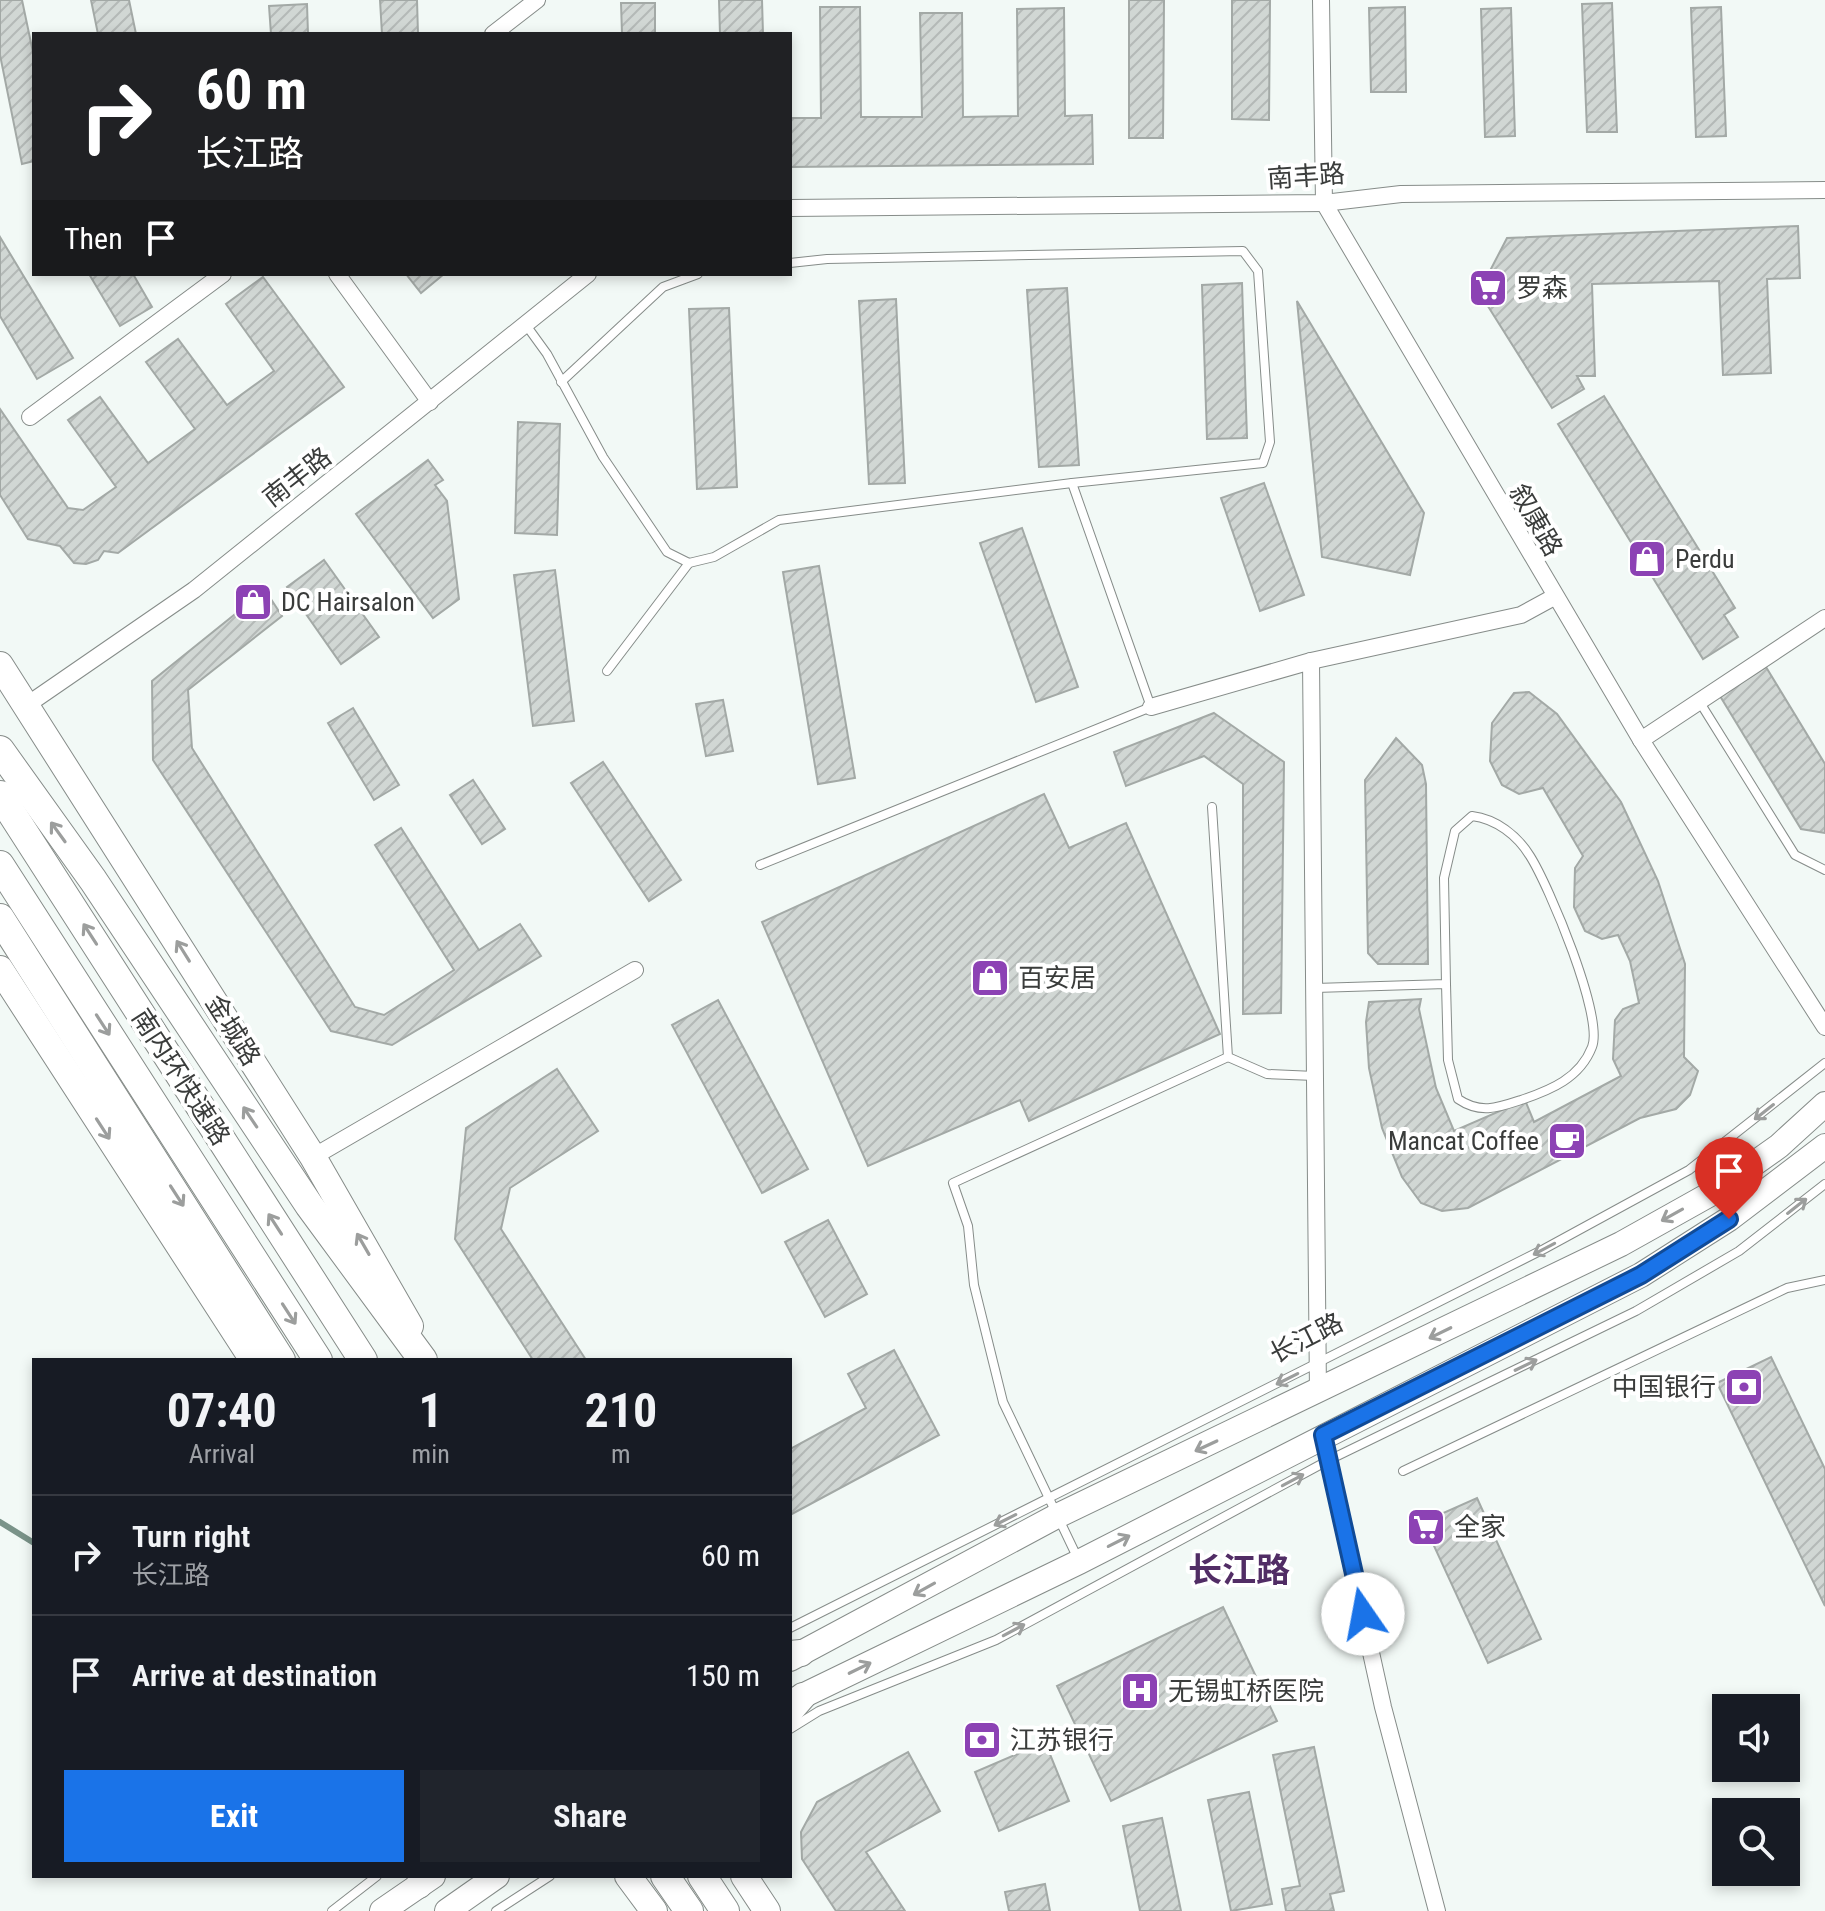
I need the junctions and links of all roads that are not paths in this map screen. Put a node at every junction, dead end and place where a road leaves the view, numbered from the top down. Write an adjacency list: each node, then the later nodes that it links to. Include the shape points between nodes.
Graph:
1 (537, 0): 3 (street)
2 (1321, 0): 5 (street, 叙康路)
3 (496, 32)
4 (1825, 190): 5 (street, 南丰路, via 1401,194)
5 (1324, 203): 6 (street, 南丰路); 18 (street, 叙康路)
6 (792, 208)
7 (792, 263): 16 (lane, via 1243,251 1258,271 1270,442 1263,463)
8 (220, 276): 15 (street)
9 (338, 276): 14 (street)
10 (586, 276): 12 (street, 南丰路)
11 (693, 276): 13 (lane, via 663,287)
12 (526, 325): 13 (lane); 14 (street, 南丰路)
13 (561, 382): 17 (lane, via 603,457 667,552)
14 (430, 402): 24 (street, 南丰路, via 194,590)
15 (30, 417)
16 (1072, 483): 17 (lane, via 779,520 714,557); 25 (lane)
17 (689, 563): 22 (lane)
18 (1554, 597): 20 (street, via 1521,615); 26 (street, 叙康路)
19 (1825, 618): 23 (street)
20 (1311, 661): 25 (street); 37 (street)
21 (0, 665): 24 (main road, 金城路)
22 (607, 671)
23 (1699, 701): 26 (street); 32 (lane, via 1795,855)
24 (27, 705): 44 (main road, 金城路, one-way to 24)
25 (1151, 707): 31 (lane)
26 (1641, 740): 38 (street, 叙康路)
27 (0, 750): 51 (highway, one-way to 27, via 309,1205)
28 (0, 795): 50 (highway, 南内环快速路, one-way to 28)
29 (1212, 807): 39 (lane)
30 (0, 865): 49 (highway, 南内环快速路, one-way to 49)
31 (760, 865)
32 (1825, 870)
33 (0, 918): 48 (highway, one-way to 48)
34 (0, 969): 47 (main road, one-way to 47)
35 (635, 970): 44 (street)
36 (1446, 984): 36 (lane, via 1444,878 1455,831 1472,816 1495,819 1529,854 1559,918 1593,1015 1594,1044 1581,1068 1555,1088 1497,1108 1472,1109 1458,1099 1448,1060); 37 (lane)
37 (1314, 988): 41 (street)
38 (1825, 1027)
39 (1228, 1057): 41 (lane, via 1267,1074); 58 (lane, via 953,1183 968,1226 974,1285 1003,1402)
40 (1825, 1063): 53 (lane, 长江路, one-way to 53, via 1689,1170)
41 (1315, 1076): 53 (street)
42 (1825, 1104): 54 (main road, 长江路, one-way to 54, via 1779,1146 1714,1192 1621,1244)
43 (1825, 1146): 55 (main road, via 1729,1219 1641,1275)
44 (313, 1157): 52 (main road, 金城路, one-way to 44)
45 (1825, 1184): 56 (lane, one-way to 45, via 1636,1311 1739,1251)
46 (1825, 1280): 57 (lane, via 1787,1288)
47 (252, 1358)
48 (280, 1358)
49 (317, 1358)
50 (362, 1358)
51 (422, 1358)
52 (429, 1358)
53 (1318, 1364): 54 (street); 58 (lane, 长江路, one-way to 58)
54 (1318, 1393): 58 (main road, 长江路, one-way to 58)
55 (1323, 1435): 56 (street); 59 (main road, one-way to 55)
56 (1329, 1460): 63 (lane, one-way to 56, via 819,1711 996,1640); 80 (street, via 1383,1707)
57 (1403, 1471)
58 (1051, 1508): 59 (lane); 60 (lane, 长江路, one-way to 60); 61 (main road, 长江路, one-way to 61)
59 (1079, 1562): 62 (main road, one-way to 59)
60 (792, 1627)
61 (794, 1655)
62 (794, 1703)
63 (792, 1728)
64 (374, 1878): 72 (lane)
65 (494, 1878): 74 (main road)
66 (547, 1878): 75 (lane)
67 (629, 1878): 76 (main road)
68 (666, 1878): 77 (highway)
69 (703, 1878): 78 (highway)
70 (746, 1878): 79 (main road)
71 (425, 1879): 73 (main road)
72 (332, 1911)
73 (382, 1911)
74 (447, 1911)
75 (496, 1911)
76 (654, 1911)
77 (689, 1911)
78 (725, 1911)
79 (767, 1911)
80 (1437, 1911)

